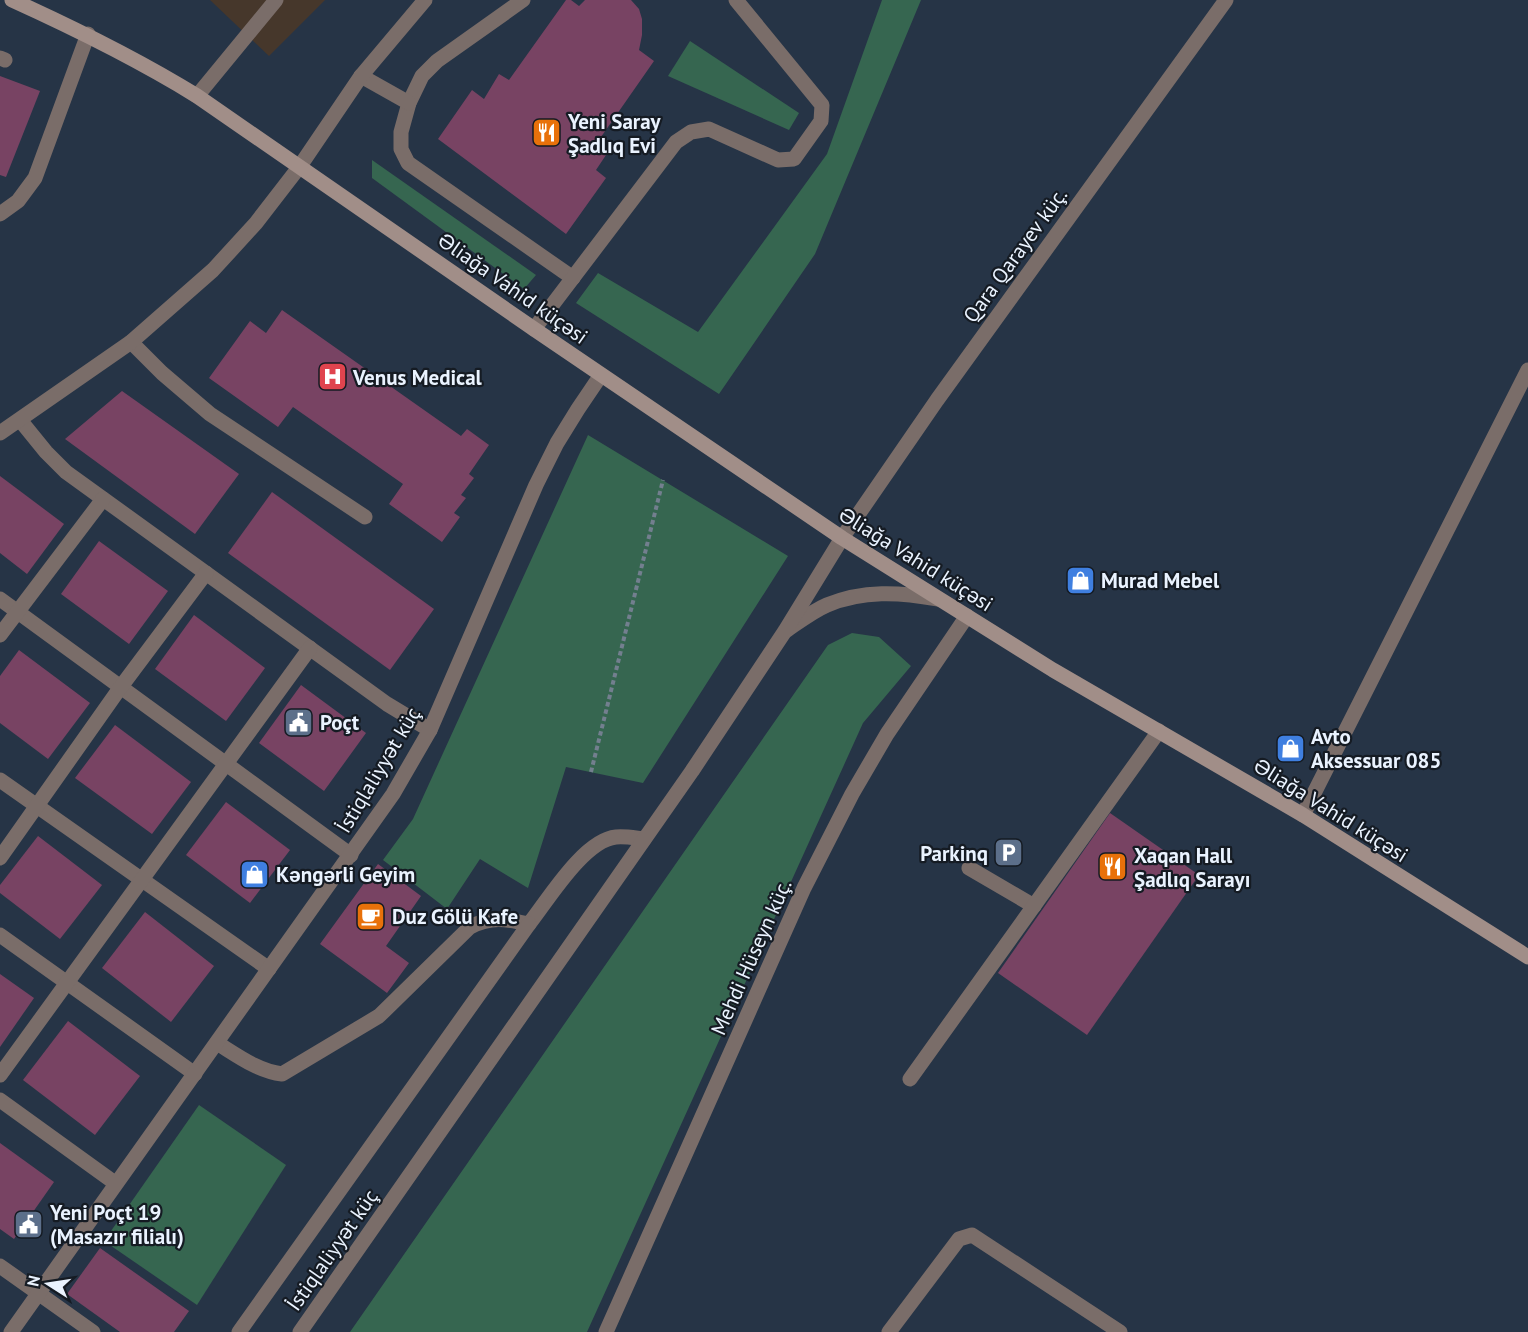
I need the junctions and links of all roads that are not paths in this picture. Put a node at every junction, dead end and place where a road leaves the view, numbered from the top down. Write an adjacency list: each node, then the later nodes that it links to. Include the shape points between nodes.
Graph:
1 (12, 0): 7 (main road, Əliağa Vahid küçəsi)
2 (276, 0): 9 (street)
3 (425, 0): 8 (street)
4 (524, 0): 10 (street, via 437,62 422,76)
5 (736, 0): 13 (street, via 822,105 821,121 794,159 778,160 709,129 683,137)
6 (1226, 0): 22 (street, Qara Qarayev küç.)
7 (88, 34): 9 (main road, Əliağa Vahid küçəsi); 12 (street, via 35,178 18,201)
8 (361, 76): 10 (street); 11 (street)
9 (197, 96): 11 (main road, Əliağa Vahid küçəsi)
10 (409, 103): 13 (street, via 401,132 401,149 408,163)
11 (300, 166): 14 (main road, Əliağa Vahid küçəsi); 15 (street, via 213,270)
12 (0, 214)
13 (573, 278): 14 (street)
14 (534, 329): 17 (main road, Əliağa Vahid küçəsi)
15 (131, 342): 18 (street); 21 (street, via 210,414)
16 (1528, 370): 37 (street)
17 (602, 375): 22 (main road, Əliağa Vahid küçəsi); 32 (street, İstiqlaliyyət küç, via 567,426 536,485)
18 (20, 420): 19 (street); 20 (street, via 66,472)
19 (0, 433)
20 (103, 499): 23 (street); 26 (street)
21 (365, 517)
22 (842, 538): 25 (main road, Əliağa Vahid küçəsi); 28 (street, İstiqlaliyyət küç)
23 (206, 573): 30 (street); 31 (street)
24 (0, 599): 26 (street)
25 (939, 599): 27 (main road, Əliağa Vahid küçəsi); 28 (street, via 882,592 843,599)
26 (17, 612): 29 (street); 31 (street)
27 (967, 616): 33 (main road, Əliağa Vahid küçəsi); 61 (street, Mehdi Hüseyn küç., via 887,734 815,867)
28 (785, 631): 38 (street, İstiqlaliyyət küç)
29 (0, 635)
30 (310, 648): 32 (street); 34 (street)
31 (120, 688): 34 (street); 36 (street)
32 (430, 730): 39 (street, İstiqlaliyyət küç)
33 (1159, 731): 37 (main road, Əliağa Vahid küçəsi); 43 (street)
34 (225, 765): 39 (street); 42 (street)
35 (0, 780): 36 (street)
36 (36, 805): 40 (street); 42 (street)
37 (1303, 815): 46 (main road, Əliağa Vahid küçəsi)
38 (644, 839): 44 (street, via 616,837 600,842 580,859); 60 (street, İstiqlaliyyət küç)
39 (351, 855): 47 (street, İstiqlaliyyət küç)
40 (0, 858)
41 (969, 868): 43 (street)
42 (142, 880): 47 (street); 48 (street)
43 (1034, 906): 52 (street)
44 (529, 924): 49 (street, via 483,920 470,927 379,1016 282,1074 258,1067); 59 (street)
45 (0, 934): 48 (street)
46 (1528, 957)
47 (269, 969): 49 (street, İstiqlaliyyət küç)
48 (68, 983): 50 (street); 51 (street)
49 (217, 1043): 51 (street, İstiqlaliyyət küç)
50 (0, 1074)
51 (195, 1074): 54 (street, İstiqlaliyyət küç)
52 (910, 1079)
53 (0, 1100): 54 (street)
54 (115, 1183): 56 (street, İstiqlaliyyət küç)
55 (0, 1266): 56 (street)
56 (37, 1293): 57 (street, İstiqlaliyyət küç); 58 (street)
57 (11, 1332)
58 (93, 1332)
59 (239, 1332)
60 (300, 1332)
61 (606, 1332)
62 (889, 1332): 63 (street, via 959,1239 972,1235)
63 (1120, 1332)

